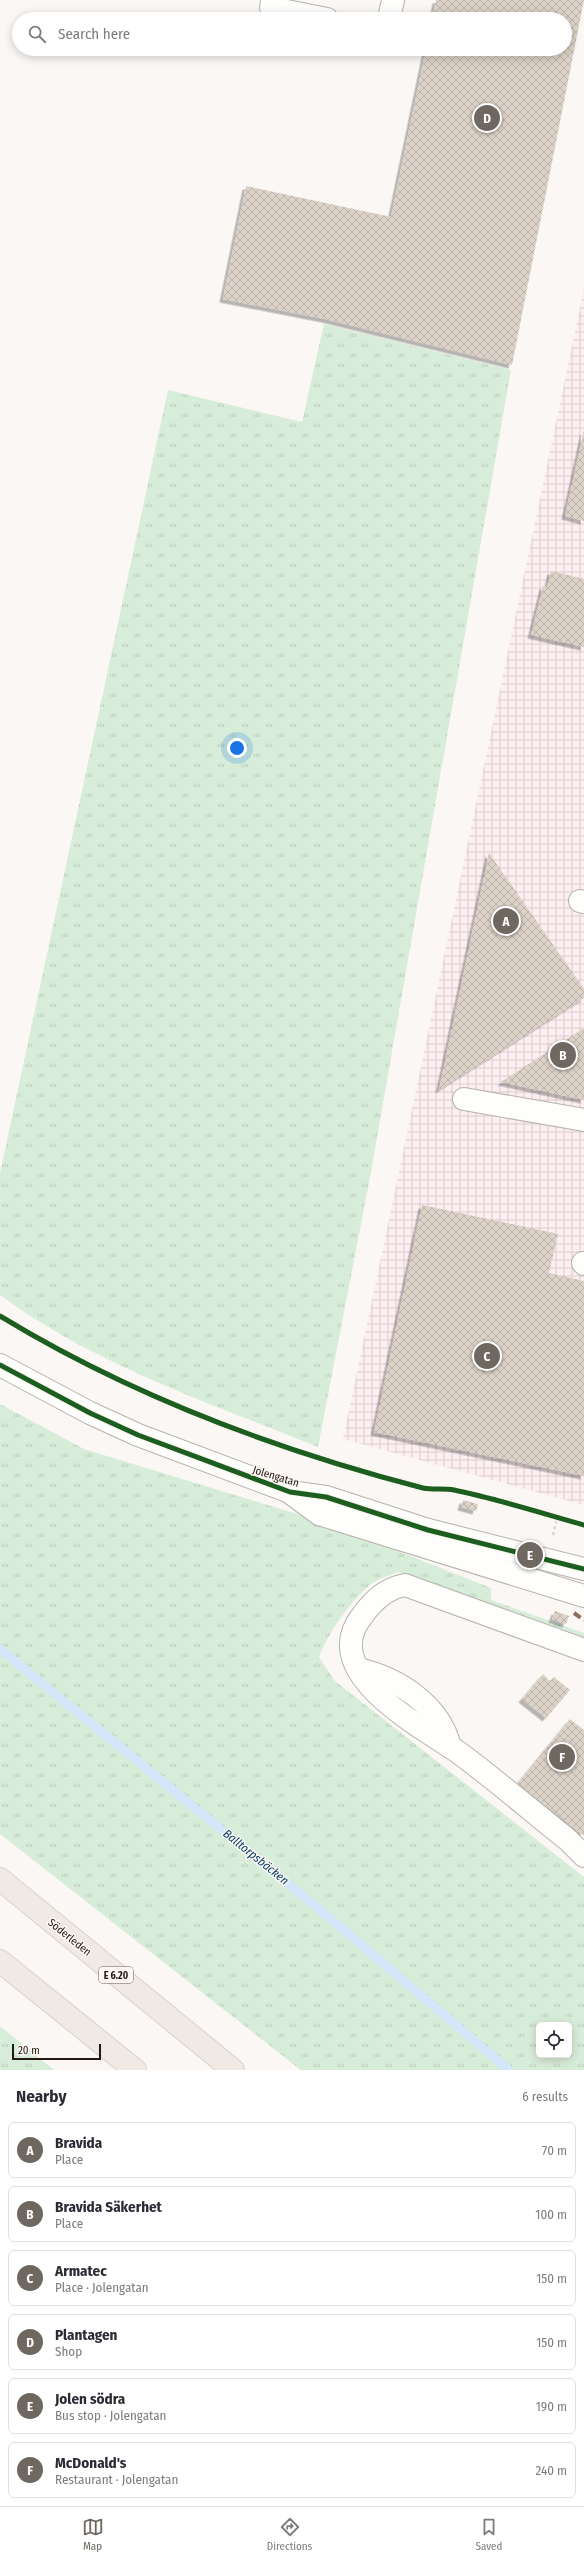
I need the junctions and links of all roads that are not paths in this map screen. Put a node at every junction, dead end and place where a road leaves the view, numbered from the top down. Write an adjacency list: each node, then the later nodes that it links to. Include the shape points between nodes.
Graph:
1 (272, 0): 3 (street, via 271,8)
2 (393, 0): 4 (street)
3 (291, 12)
4 (390, 12)
5 (464, 1099): 6 (street)
6 (584, 1120)
7 (0, 1365): 8 (street, Jolengatan, via 131,1432)
8 (290, 1492): 9 (street, Jolengatan, via 326,1497 428,1530); 10 (street, Jolengatan, via 320,1514)
9 (584, 1569)
10 (584, 1596)
11 (584, 1650): 12 (street, via 405,1586 395,1587 380,1596 358,1621 351,1637 358,1669 380,1696 402,1716 450,1747 568,1840)
12 (584, 1856)
13 (0, 1879): 16 (highway, Söderleden / E 6.20)
14 (0, 1961): 15 (highway)
15 (135, 2070)
16 (233, 2070)

